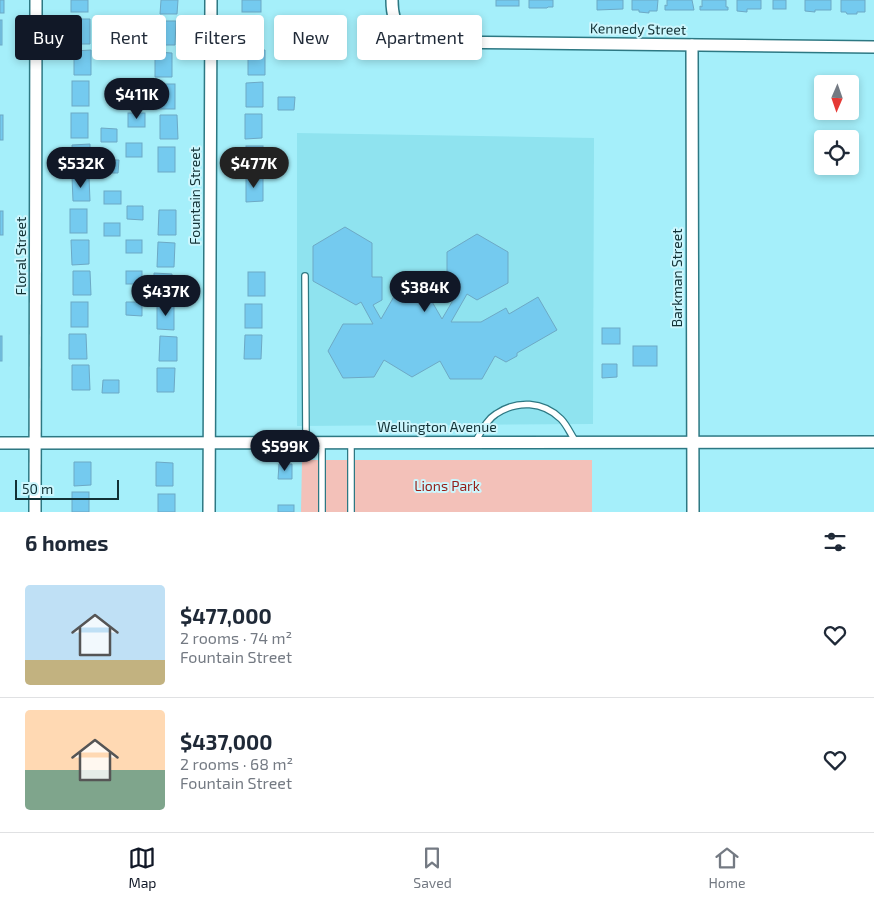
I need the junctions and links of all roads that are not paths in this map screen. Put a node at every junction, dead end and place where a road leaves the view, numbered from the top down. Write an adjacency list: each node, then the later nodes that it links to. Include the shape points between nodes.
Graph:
1 (36, 0): 7 (street, Floral Street)
2 (211, 0): 8 (street, Fountain Street)
3 (392, 0): 4 (street, Kennedy Street, via 396,22 404,33 433,42)
4 (692, 44): 5 (street, Kennedy Street); 14 (street, Barkman Street)
5 (874, 47)
6 (305, 276): 9 (lane)
7 (35, 442): 8 (street, Wellington Avenue); 16 (street, Wellington Avenue); 17 (street, Floral Street)
8 (209, 442): 9 (street, Wellington Avenue); 18 (street, Fountain Street)
9 (306, 442): 10 (street, Wellington Avenue)
10 (322, 442): 11 (street, Wellington Avenue); 19 (lane)
11 (351, 442): 12 (street, Wellington Avenue); 20 (lane)
12 (475, 442): 13 (street, Wellington Avenue); 13 (lane, via 495,414 528,404 546,408 561,420)
13 (576, 442): 14 (street, Wellington Avenue)
14 (693, 442): 15 (street, Wellington Avenue); 21 (street, Barkman Street)
15 (874, 442)
16 (0, 443)
17 (35, 512)
18 (209, 512)
19 (322, 512)
20 (351, 512)
21 (693, 512)

